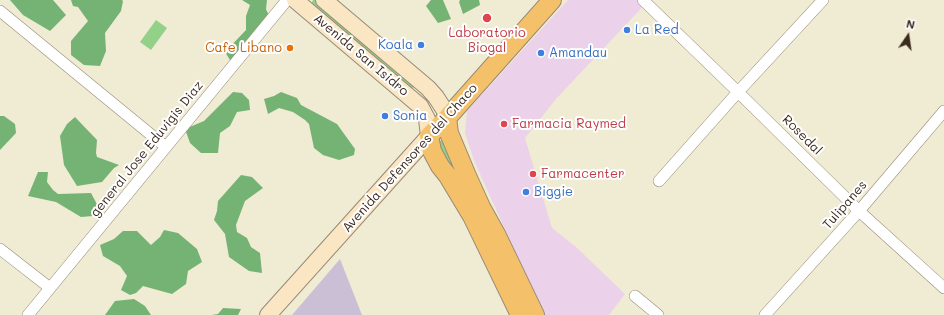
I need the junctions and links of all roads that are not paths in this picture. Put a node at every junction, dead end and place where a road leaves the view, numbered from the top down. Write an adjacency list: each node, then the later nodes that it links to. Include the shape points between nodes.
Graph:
1 (287, 0): 12 (street, general Jose Eduvigis Diaz)
2 (295, 0): 11 (main road, Avenida San Isidro, via 420,106 427,119)
3 (324, 0): 10 (main road, Avenida San Isidro, via 428,88 445,111)
4 (552, 0): 10 (main road, Avenida Defensores del Chaco)
5 (643, 0): 8 (street, Rosedal)
6 (823, 0): 8 (street)
7 (0, 10): 12 (street)
8 (738, 92): 13 (street); 14 (street, Rosedal)
9 (944, 111): 14 (street, Tulipanes)
10 (447, 118): 11 (main road, Avenida Defensores del Chaco); 22 (main road, via 449,133 467,176)
11 (429, 136): 20 (main road, Avenida Defensores del Chaco); 21 (main road, via 432,151 472,216)
12 (166, 147): 16 (street, general Jose Eduvigis Diaz)
13 (659, 181)
14 (859, 211): 17 (street, Rosedal); 24 (street, Tulipanes)
15 (0, 249): 16 (street)
16 (50, 288): 19 (street, general Jose Eduvigis Diaz)
17 (944, 288)
18 (635, 296): 23 (street)
19 (28, 315)
20 (268, 315)
21 (520, 315)
22 (535, 315)
23 (658, 315)
24 (765, 315)

